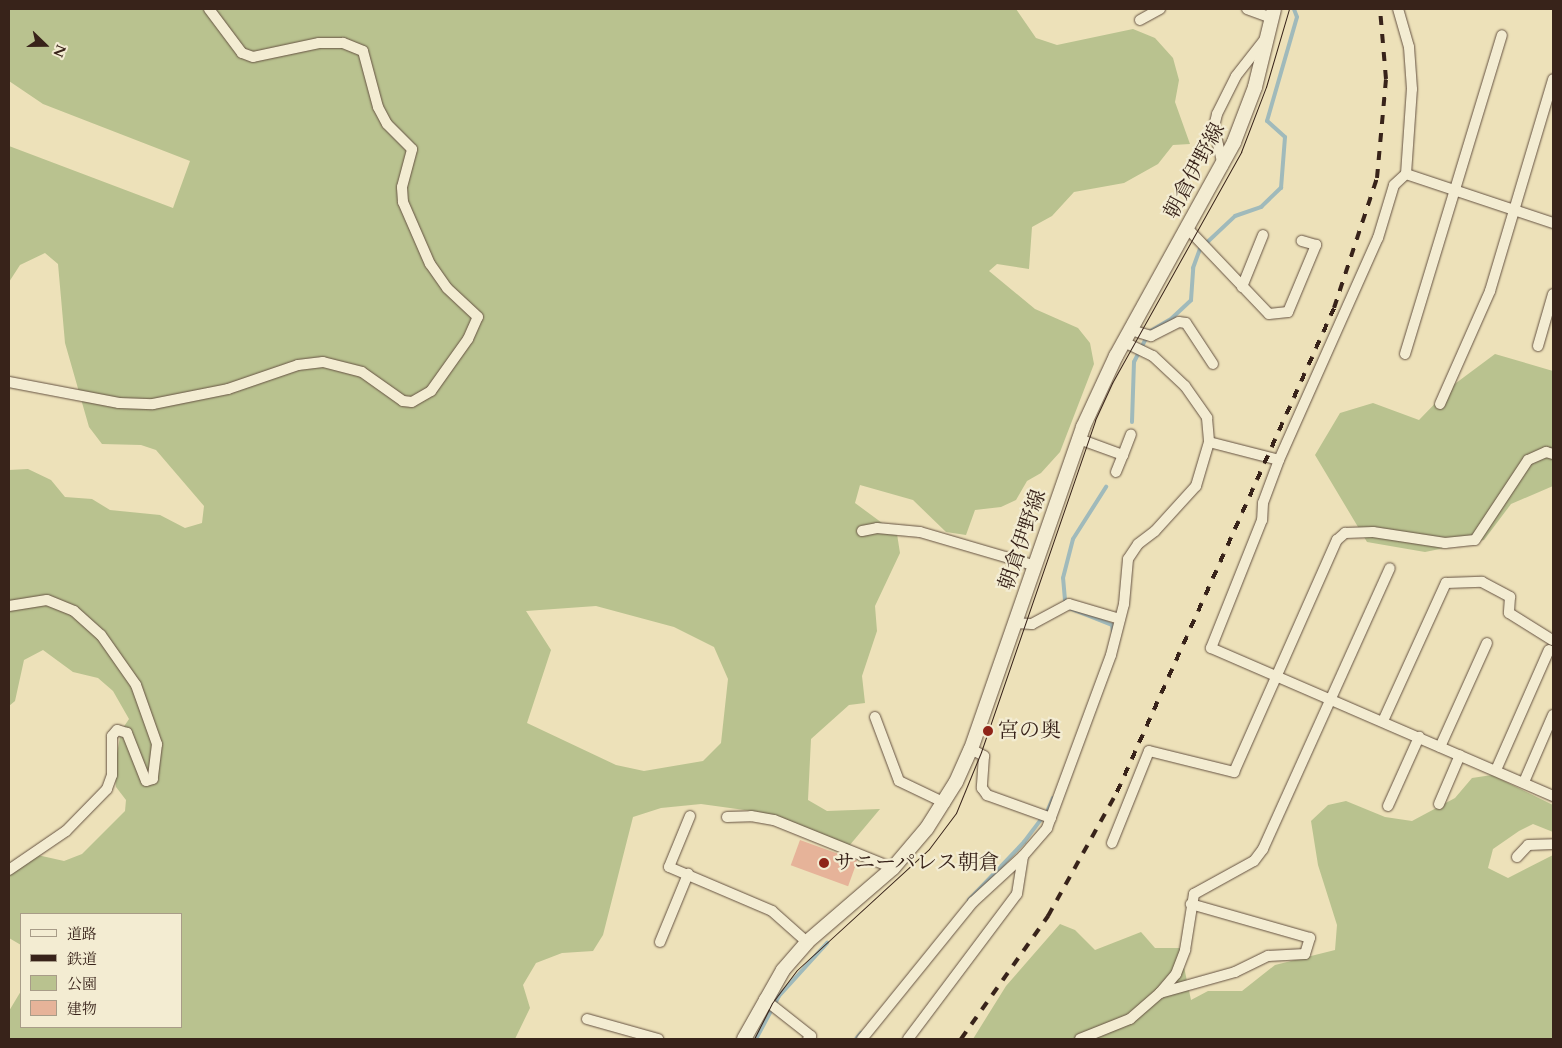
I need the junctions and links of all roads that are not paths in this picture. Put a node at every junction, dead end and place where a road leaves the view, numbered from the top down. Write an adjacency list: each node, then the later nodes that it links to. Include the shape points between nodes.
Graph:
1 (209, 9): 24 (street, via 242,53 254,57 319,43 343,43 363,51 378,108 387,124 412,149 402,187 406,211 430,264 447,288 478,317 468,339 431,391 412,402 362,372 323,362 298,365 228,389 153,404 119,403)
2 (1160, 9): 6 (street)
3 (1247, 9): 5 (street)
4 (1398, 9): 11 (street, via 1409,47 1412,89)
5 (1273, 14): 7 (main road, 朝倉伊野線)
6 (1140, 20)
7 (1268, 35): 10 (main road, 朝倉伊野線, via 1247,114); 10 (street, via 1236,76 1217,114 1214,127)
8 (1502, 36): 12 (street)
9 (1553, 79): 13 (street)
10 (1223, 167): 15 (main road, 朝倉伊野線)
11 (1406, 174): 12 (street); 31 (street, via 1394,185 1378,238)
12 (1453, 191): 13 (street); 22 (street)
13 (1514, 209): 14 (street); 25 (street, via 1490,291)
14 (1553, 223)
15 (1188, 229): 18 (street); 20 (main road, 朝倉伊野線)
16 (1263, 235): 18 (street)
17 (1302, 241): 18 (street, via 1316,245 1288,312 1268,314)
18 (1242, 287)
19 (1553, 294): 21 (street)
20 (1128, 336): 23 (street, via 1147,335 1179,322 1186,323); 27 (main road, 朝倉伊野線); 28 (street, via 1185,386 1207,418)
21 (1538, 346)
22 (1405, 354)
23 (1213, 364)
24 (9, 382)
25 (1440, 404)
26 (1131, 434): 30 (street)
27 (1079, 438): 30 (street); 34 (main road, 朝倉伊野線)
28 (1209, 442): 31 (street); 37 (street, via 1196,486 1155,531 1138,544 1128,560)
29 (1553, 454): 41 (street, via 1546,452 1528,460 1475,540 1445,543 1373,532 1345,533 1337,540)
30 (1123, 455): 32 (street)
31 (1279, 460): 41 (street, via 1263,503 1262,520 1211,648)
32 (1116, 472)
33 (862, 531): 34 (street, via 877,528 920,532)
34 (1036, 566): 38 (main road, 朝倉伊野線)
35 (1390, 568): 42 (street)
36 (9, 606): 64 (street, via 47,600 74,611 101,635 136,684 157,744 153,779 146,781 127,733 117,730 112,736 112,775 107,789 66,831)
37 (1120, 619): 38 (street, via 1069,604 1035,623); 58 (street, via 1097,697)
38 (1016, 623): 48 (main road, 朝倉伊野線)
39 (1488, 643): 47 (street)
40 (1551, 645): 45 (street, via 1509,613 1510,597 1482,582 1446,583); 50 (street)
41 (1275, 677): 42 (street); 59 (street, via 1234,772 1149,751)
42 (1328, 699): 45 (street); 66 (street, via 1263,849 1254,861 1207,884 1194,894)
43 (1553, 715): 51 (street)
44 (875, 717): 53 (street, via 899,781)
45 (1383, 721): 46 (street)
46 (1418, 737): 47 (street); 55 (street)
47 (1440, 747): 49 (street)
48 (971, 748): 53 (main road, 朝倉伊野線); 58 (street, via 984,756 982,788 987,795)
49 (1460, 755): 50 (street); 54 (street)
50 (1496, 770): 51 (street)
51 (1524, 782): 52 (street)
52 (1553, 796)
53 (945, 803): 63 (main road, 朝倉伊野線)
54 (1439, 804)
55 (1388, 806)
56 (690, 816): 65 (street, via 670,864)
57 (727, 817): 63 (street, via 751,816 774,820)
58 (1051, 818): 61 (street)
59 (1112, 843)
60 (1553, 844): 62 (street, via 1528,845)
61 (1023, 856): 75 (street, via 973,902); 76 (street, via 1017,894)
62 (1517, 857)
63 (893, 868): 68 (main road, 朝倉伊野線)
64 (9, 870)
65 (688, 874): 67 (street); 68 (street, via 772,911)
66 (1191, 904): 69 (street, via 1186,950 1176,974); 69 (street, via 1310,938 1305,954 1268,956 1235,972)
67 (660, 942)
68 (807, 942): 70 (main road, 朝倉伊野線)
69 (1160, 992): 77 (street, via 1130,1019)
70 (764, 1000): 73 (main road, 朝倉伊野線); 74 (street, via 811,1036)
71 (587, 1019): 72 (street)
72 (658, 1039)
73 (744, 1039)
74 (808, 1039)
75 (862, 1039)
76 (908, 1039)
77 (1080, 1039)

